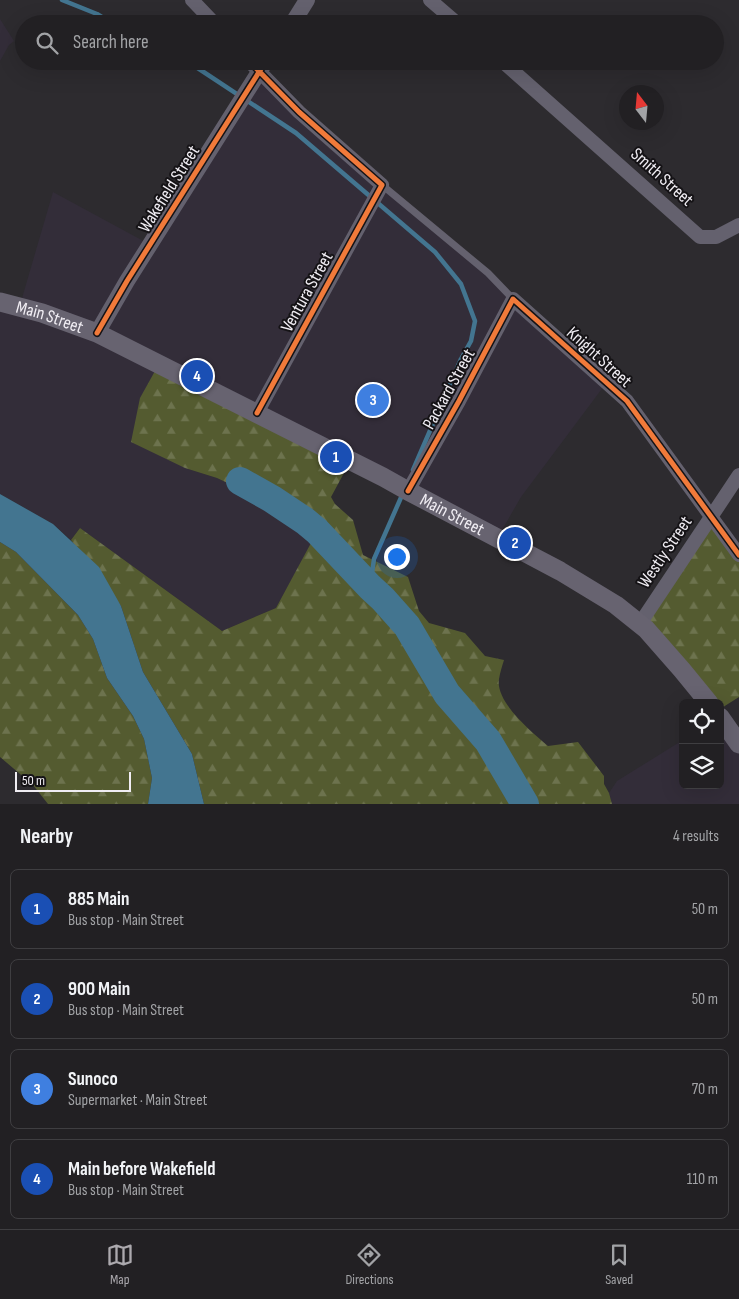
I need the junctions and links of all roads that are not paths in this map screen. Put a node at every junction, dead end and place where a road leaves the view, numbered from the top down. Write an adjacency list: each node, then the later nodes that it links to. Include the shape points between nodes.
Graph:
1 (192, 0): 4 (street)
2 (306, 0): 5 (street)
3 (430, 0): 6 (street)
4 (206, 15)
5 (297, 15)
6 (448, 15)
7 (255, 70): 14 (street, Wakefield Street)
8 (262, 70): 10 (street, Knight Street, via 299,112)
9 (512, 70): 11 (street, Smith Street, via 700,237 716,237)
10 (382, 185): 12 (lane, Knight Street, via 488,273); 15 (street, Ventura Street)
11 (739, 225)
12 (513, 299): 17 (street, Packard Street, via 459,401); 18 (street, Knight Street, via 627,401)
13 (0, 302): 14 (main road, Main Street)
14 (97, 332): 15 (main road, Main Street)
15 (257, 413): 17 (main road, Main Street)
16 (739, 475): 18 (street, Westly Street)
17 (404, 489): 20 (main road, Main Street, via 593,590)
18 (711, 517): 19 (street, Knight Street); 20 (street, Westly Street)
19 (739, 555)
20 (639, 625): 21 (main road, Main Street, via 646,629)
21 (706, 699)
22 (724, 723): 23 (main road)
23 (739, 744)

